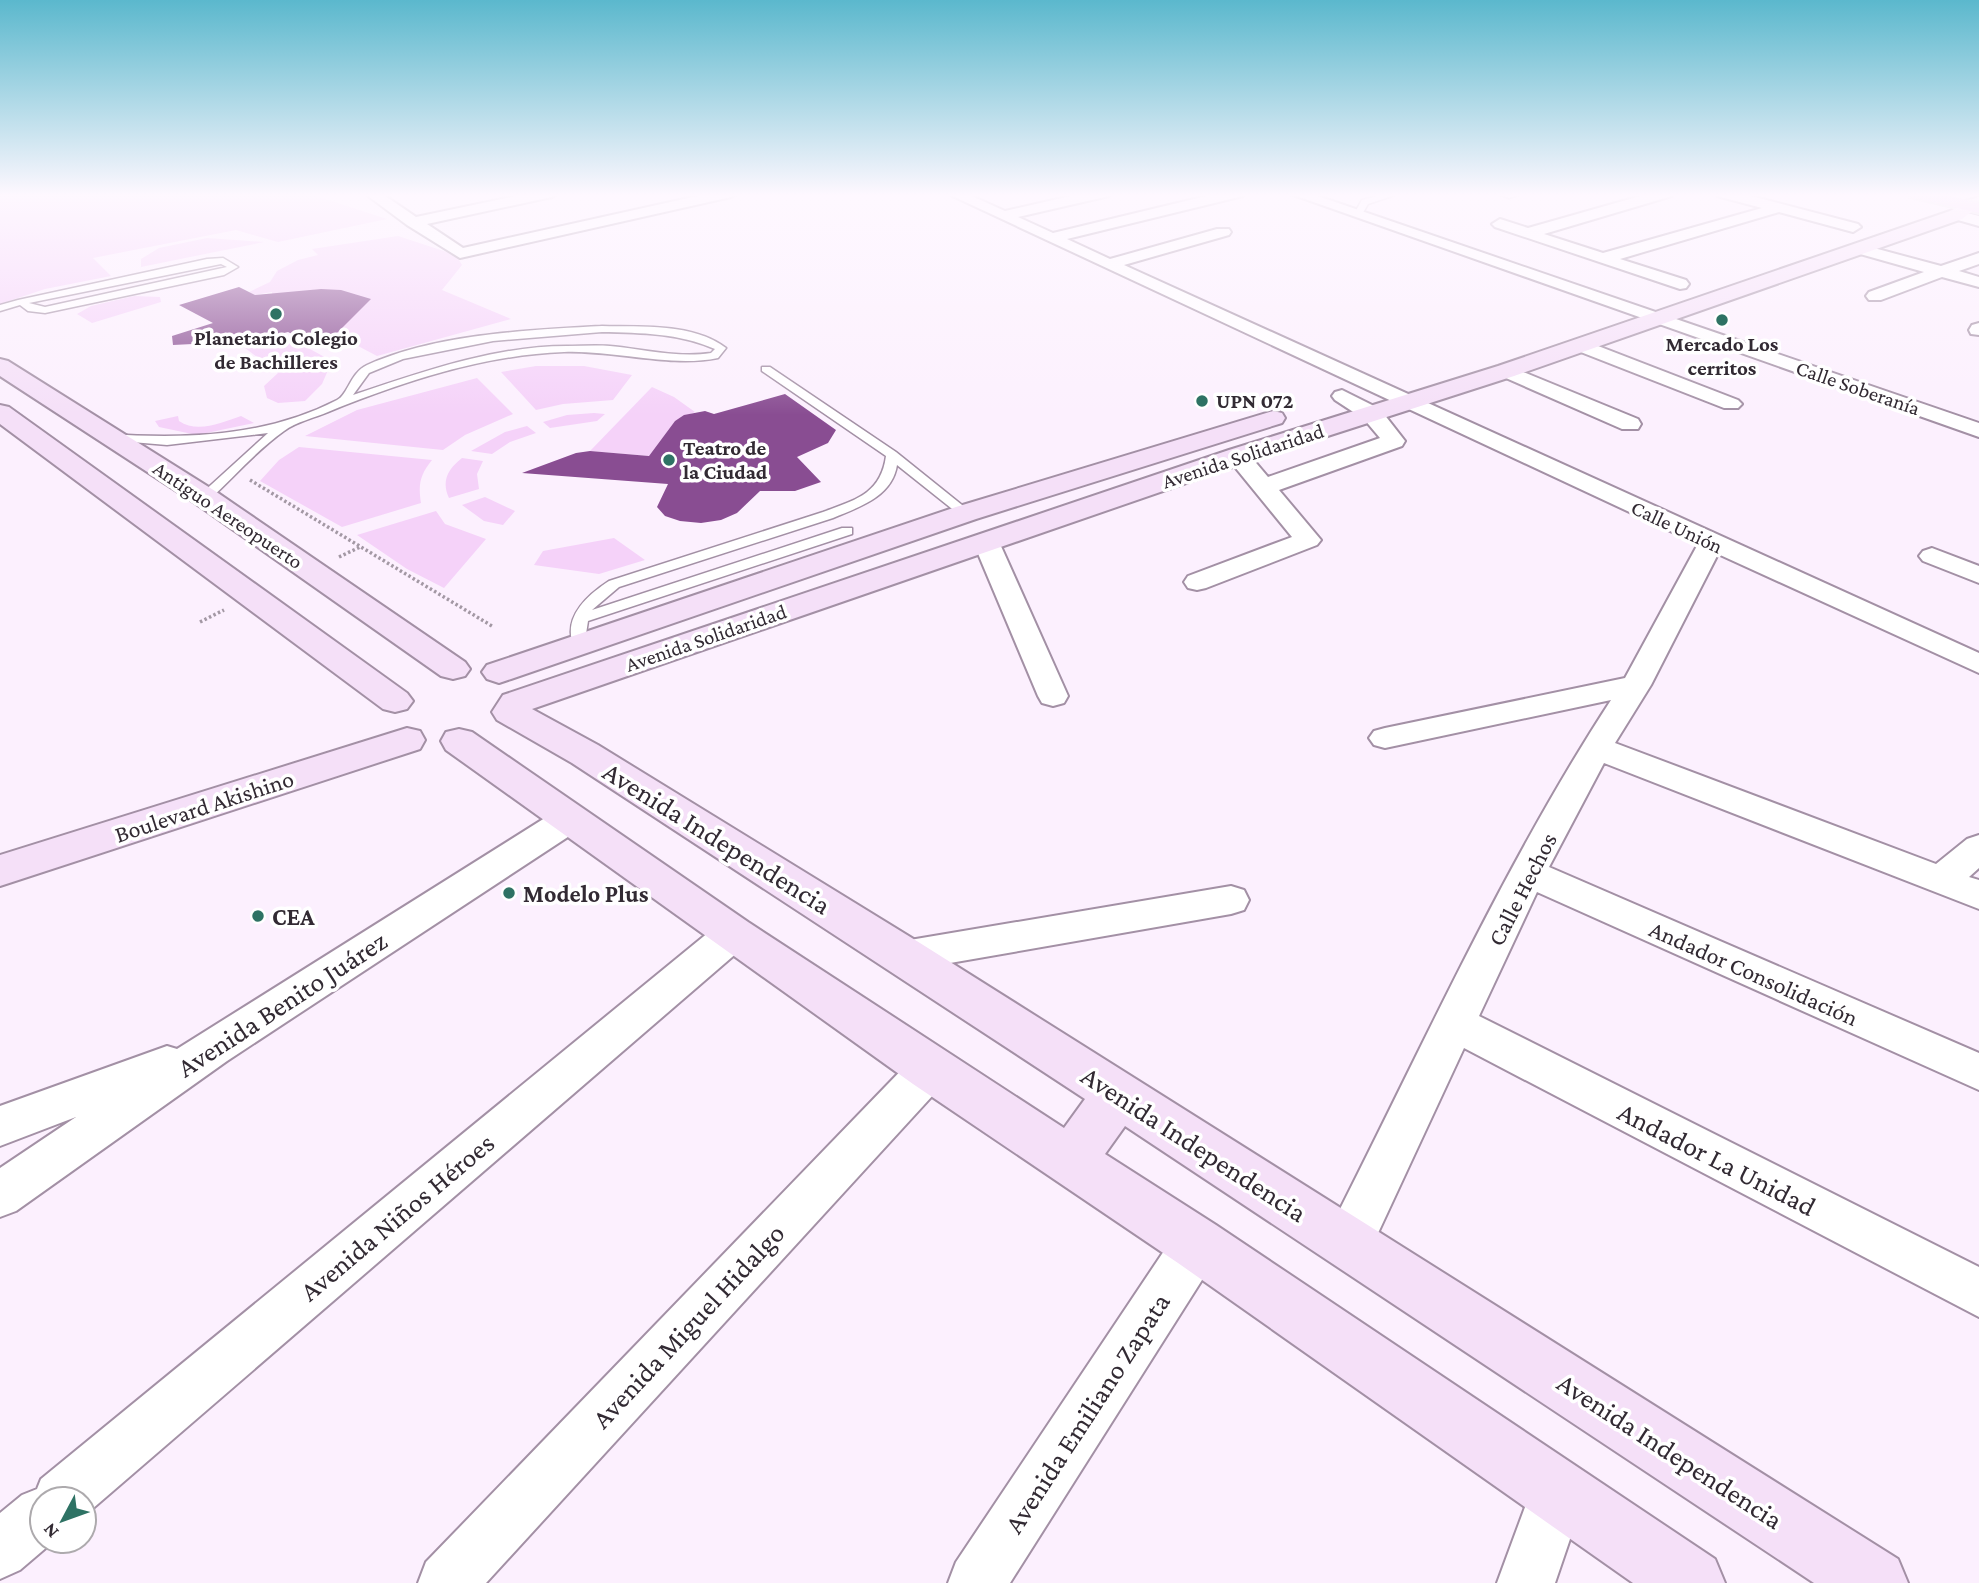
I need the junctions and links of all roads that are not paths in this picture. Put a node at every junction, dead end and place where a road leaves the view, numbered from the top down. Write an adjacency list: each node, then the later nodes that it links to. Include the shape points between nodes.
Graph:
1 (189, 267): 14 (lane)
2 (234, 267): 14 (lane, via 45,310)
3 (1116, 267): 23 (street)
4 (1510, 267): 15 (street, Calle Soberanía)
5 (1630, 267): 12 (street)
6 (1785, 267): 18 (main road, Avenida Solidaridad)
7 (1929, 267): 9 (street)
8 (1952, 267): 9 (street)
9 (1940, 271): 11 (street); 13 (street)
10 (1705, 276): 12 (main road)
11 (1979, 282)
12 (1680, 284): 15 (main road)
13 (1875, 296)
14 (21, 302): 16 (lane)
15 (1619, 305): 17 (main road); 18 (street, Calle Soberanía)
16 (0, 308)
17 (1580, 318)
18 (1657, 319): 19 (main road, Avenida Solidaridad); 32 (street, Calle Soberanía)
19 (1580, 345): 21 (main road, Avenida Solidaridad); 27 (street)
20 (766, 369): 34 (lane)
21 (1506, 371): 24 (main road, Avenida Solidaridad); 30 (street)
22 (6, 377): 33 (main road, Antiguo Aereopuerto)
23 (1377, 386): 24 (main road, Avenida Solidaridad); 25 (main road, Avenida Solidaridad)
24 (1407, 389): 29 (main road, Avenida Solidaridad); 43 (street, Calle Unión)
25 (1342, 396): 29 (street); 38 (main road, Avenida Solidaridad)
26 (345, 401): 26 (lane, via 488,358 607,349 692,359 714,356 721,348 712,341 681,335 565,328 441,347 370,368 354,379); 31 (lane)
27 (1731, 404)
28 (0, 412): 54 (main road, Antiguo Aereopuerto)
29 (1372, 414): 35 (main road, Avenida Solidaridad); 36 (street, via 1394,441)
30 (1630, 424)
31 (281, 427): 33 (lane, via 167,441); 37 (lane)
32 (1979, 430)
33 (108, 437): 37 (main road, Antiguo Aereopuerto)
34 (892, 455): 39 (lane); 40 (lane, via 888,478 878,489)
35 (1238, 456): 36 (street); 41 (main road, Avenida Solidaridad)
36 (1264, 486): 47 (street, via 1308,540)
37 (205, 497): 50 (main road, Antiguo Aereopuerto)
38 (1010, 499): 39 (main road, Avenida Solidaridad); 41 (main road)
39 (967, 513): 42 (main road, Avenida Solidaridad)
40 (828, 515): 42 (lane); 48 (lane, via 614,584 590,600)
41 (1044, 524): 44 (main road, Avenida Solidaridad)
42 (856, 539): 48 (main road, Avenida Solidaridad)
43 (1711, 543): 49 (street, Calle Unión); 51 (street, Calle Hechos)
44 (987, 544): 52 (main road, Avenida Solidaridad); 53 (street)
45 (1932, 556): 46 (street)
46 (1979, 575)
47 (1197, 582)
48 (579, 632): 52 (main road, Avenida Solidaridad)
49 (1979, 664)
50 (453, 669): 52 (main road, via 486,668); 54 (main road, via 419,681)
51 (1636, 685): 55 (street); 57 (street, Calle Hechos)
52 (508, 695): 56 (main road, via 488,729); 67 (main road, Avenida Independencia, via 585,754)
53 (1053, 696)
54 (397, 720): 56 (main road, via 440,744); 59 (main road, Boulevard Akishino); 61 (main road, Boulevard Akishino)
55 (1385, 738)
56 (459, 741): 58 (main road)
57 (1597, 748): 62 (street, Calle Hechos); 63 (street)
58 (568, 820): 66 (main road); 69 (street, Avenida Benito Juárez)
59 (0, 847)
60 (1979, 848): 63 (street)
61 (0, 871)
62 (1528, 873): 68 (street, Calle Hechos); 71 (street, Andador Consolidación)
63 (1942, 880): 64 (street)
64 (1979, 895)
65 (1231, 900): 67 (street)
66 (733, 934): 70 (main road); 79 (street, Avenida Niños Héroes)
67 (904, 956): 72 (main road, Avenida Independencia)
68 (1455, 1024): 77 (street, Calle Hechos); 78 (street, Andador La Unidad)
69 (212, 1048): 73 (street); 75 (street, Avenida Benito Juárez)
70 (930, 1069): 74 (main road); 83 (street, Avenida Miguel Hidalgo)
71 (1979, 1072)
72 (1118, 1094): 74 (main road); 77 (main road, Avenida Independencia)
73 (0, 1126)
74 (1072, 1161): 76 (main road)
75 (0, 1195)
76 (1197, 1244): 80 (main road); 84 (street, Avenida Emiliano Zapata)
77 (1348, 1244): 87 (main road, Avenida Independencia)
78 (1979, 1293)
79 (78, 1485)
80 (1558, 1492): 85 (street); 86 (main road)
81 (28, 1526): 82 (street)
82 (0, 1550)
83 (447, 1583)
84 (977, 1583)
85 (1526, 1583)
86 (1691, 1583)
87 (1874, 1583)

